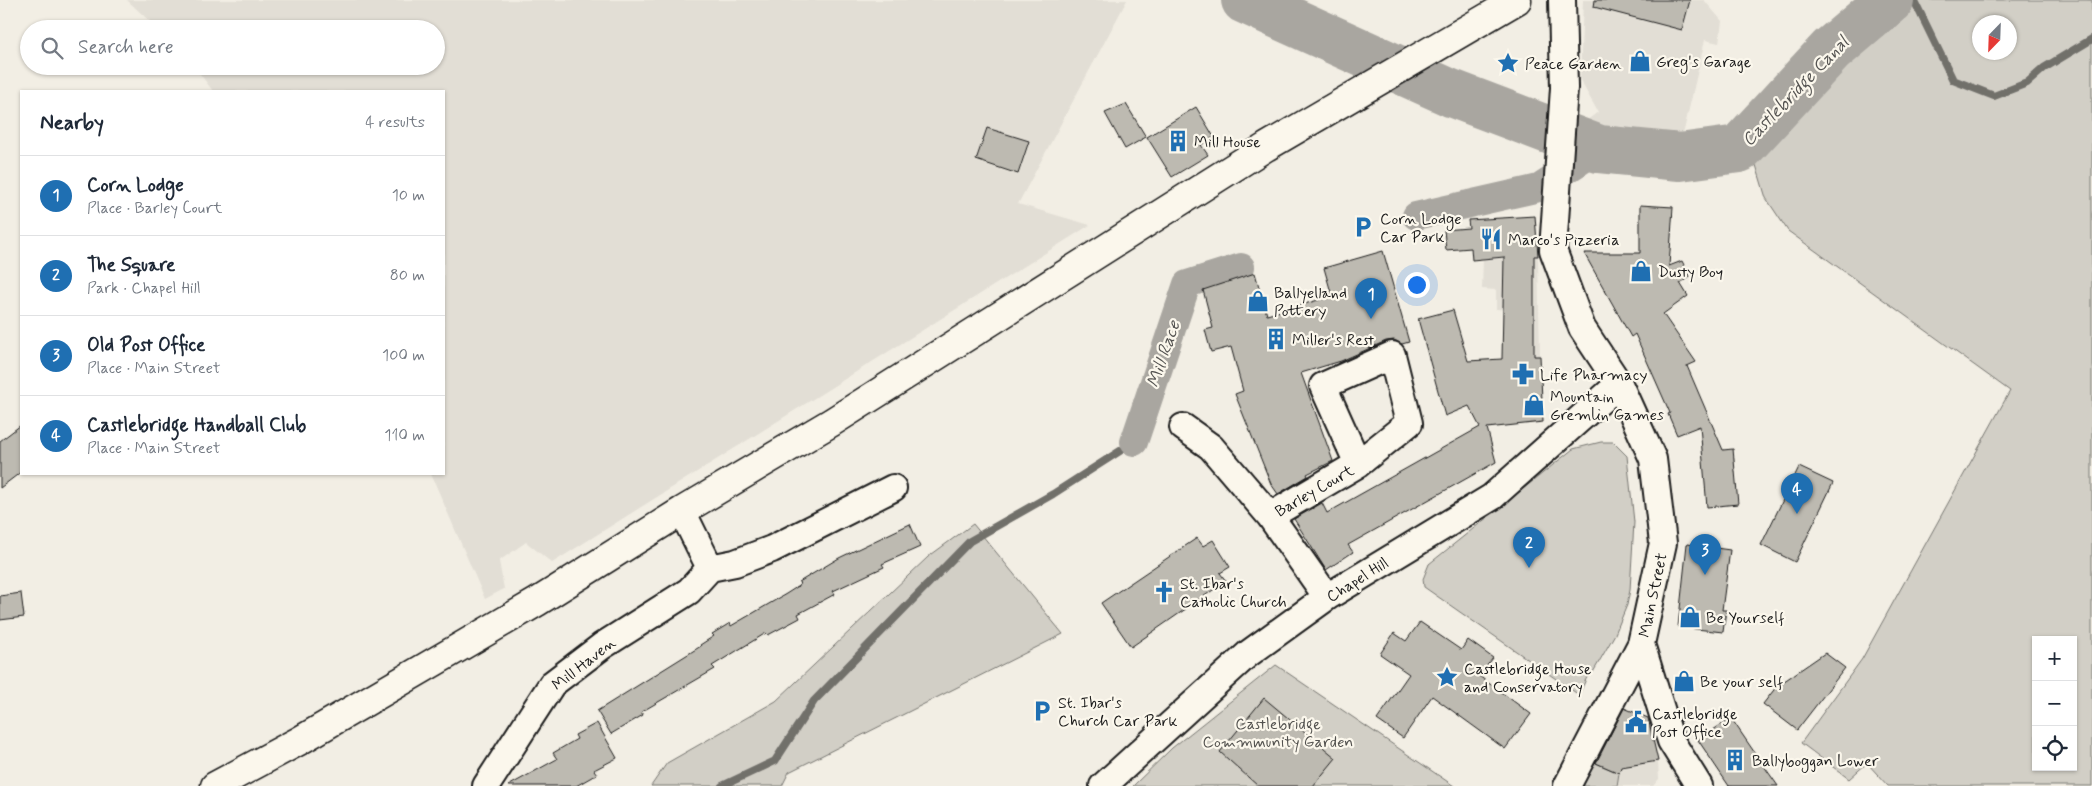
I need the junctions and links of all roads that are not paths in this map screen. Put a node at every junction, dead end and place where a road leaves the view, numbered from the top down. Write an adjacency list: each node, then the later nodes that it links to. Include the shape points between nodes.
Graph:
1 (1517, 0): 7 (main road, via 1180,200 832,422)
2 (1562, 0): 3 (street, Main Street, via 1564,88 1553,250 1582,328)
3 (1619, 384): 10 (street, Chapel Hill, via 1492,497); 11 (street, Main Street, via 1653,459 1663,543)
4 (1183, 427): 8 (street, Barley Court, via 1211,447)
5 (1358, 464): 8 (street, Barley Court)
6 (893, 488): 9 (street, via 772,549)
7 (682, 511): 9 (street); 12 (main road, via 537,602 299,741)
8 (1270, 516): 10 (street, Barley Court)
9 (710, 568): 13 (street, Mill Haven, via 689,591 602,646 552,684)
10 (1327, 596): 14 (street, Chapel Hill, via 1248,654)
11 (1641, 644): 15 (street); 16 (street, Main Street, via 1671,741)
12 (215, 786)
13 (486, 786)
14 (1103, 786)
15 (1567, 786)
16 (1699, 786)

